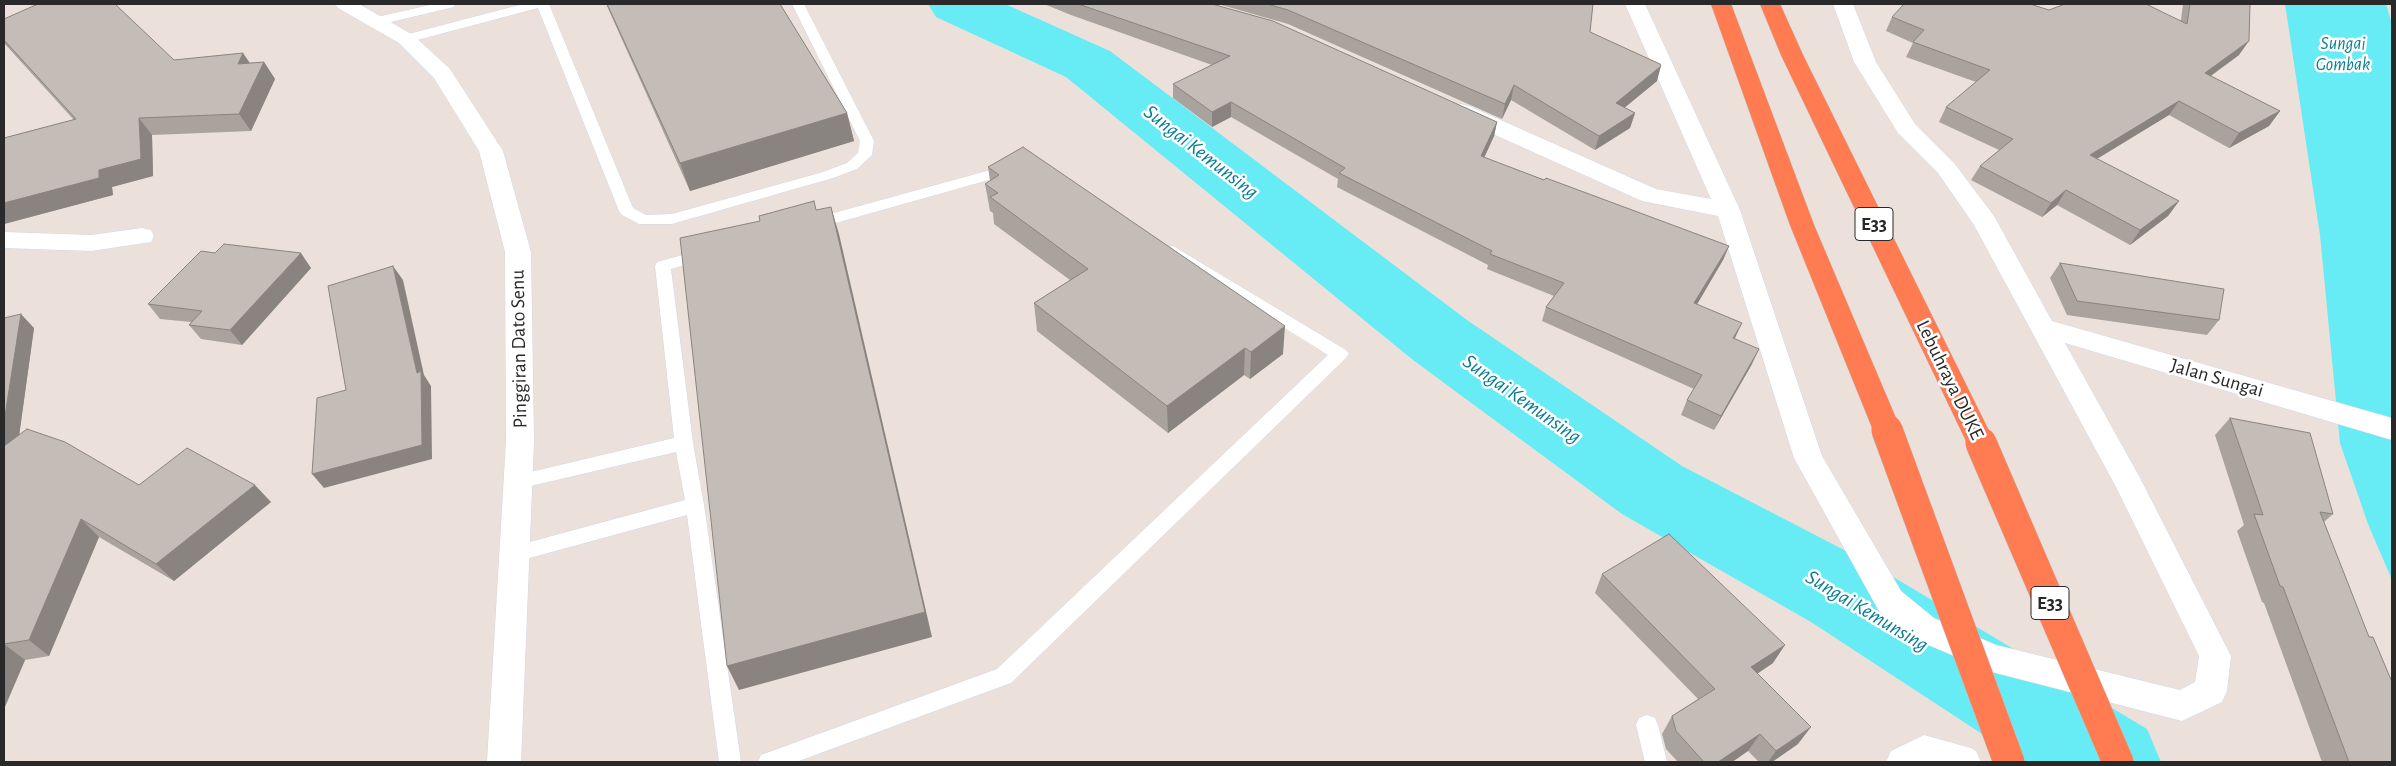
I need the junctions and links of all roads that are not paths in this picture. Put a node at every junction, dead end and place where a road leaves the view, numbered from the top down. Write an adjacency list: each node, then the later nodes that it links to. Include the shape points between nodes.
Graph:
1 (345, 4): 12 (street, Pinggiran Dato Senu)
2 (449, 4): 12 (lane)
3 (537, 4): 13 (lane)
4 (543, 4): 5 (lane, via 627,211 644,220 672,219 828,175 852,166 865,155 867,141)
5 (798, 4)
6 (1636, 4): 18 (street)
7 (1709, 4): 15 (highway)
8 (1721, 4): 15 (highway)
9 (1770, 4): 14 (highway, Lebuhraya DUKE / E33)
10 (1780, 4): 14 (highway)
11 (1843, 4): 24 (street, via 1865,62 1906,128 1946,168 1985,222)
12 (378, 21): 13 (street, Pinggiran Dato Senu)
13 (406, 39): 27 (street, Pinggiran Dato Senu, via 442,74 492,151 518,252)
14 (1792, 55): 38 (highway, Lebuhraya DUKE / E33, bridge, via 1982,443)
15 (1745, 68): 37 (highway, bridge, via 1802,225 1887,430)
16 (1442, 102): 18 (street, via 1650,196)
17 (1031, 163): 19 (lane)
18 (1728, 210): 24 (street, via 1808,458 1890,601 1923,628 1992,658 2182,706 2210,691 2215,656 2130,484)
19 (795, 229)
20 (142, 236): 21 (street, via 91,242)
21 (4, 240)
22 (1156, 240): 33 (lane, via 1340,354 1004,676)
23 (720, 250): 26 (lane, via 663,266)
24 (2042, 327): 25 (street, Jalan Sungai)
25 (2392, 429)
26 (684, 443): 27 (lane); 28 (lane)
27 (518, 482): 29 (street, Pinggiran Dato Senu)
28 (695, 505): 29 (lane); 32 (lane)
29 (515, 554): 31 (street, Pinggiran Dato Senu)
30 (1647, 725): 34 (lane)
31 (504, 762)
32 (730, 762)
33 (769, 762)
34 (1656, 762)
35 (1903, 762): 36 (street, via 1924,752)
36 (1964, 762)
37 (2009, 762)
38 (2118, 762)

